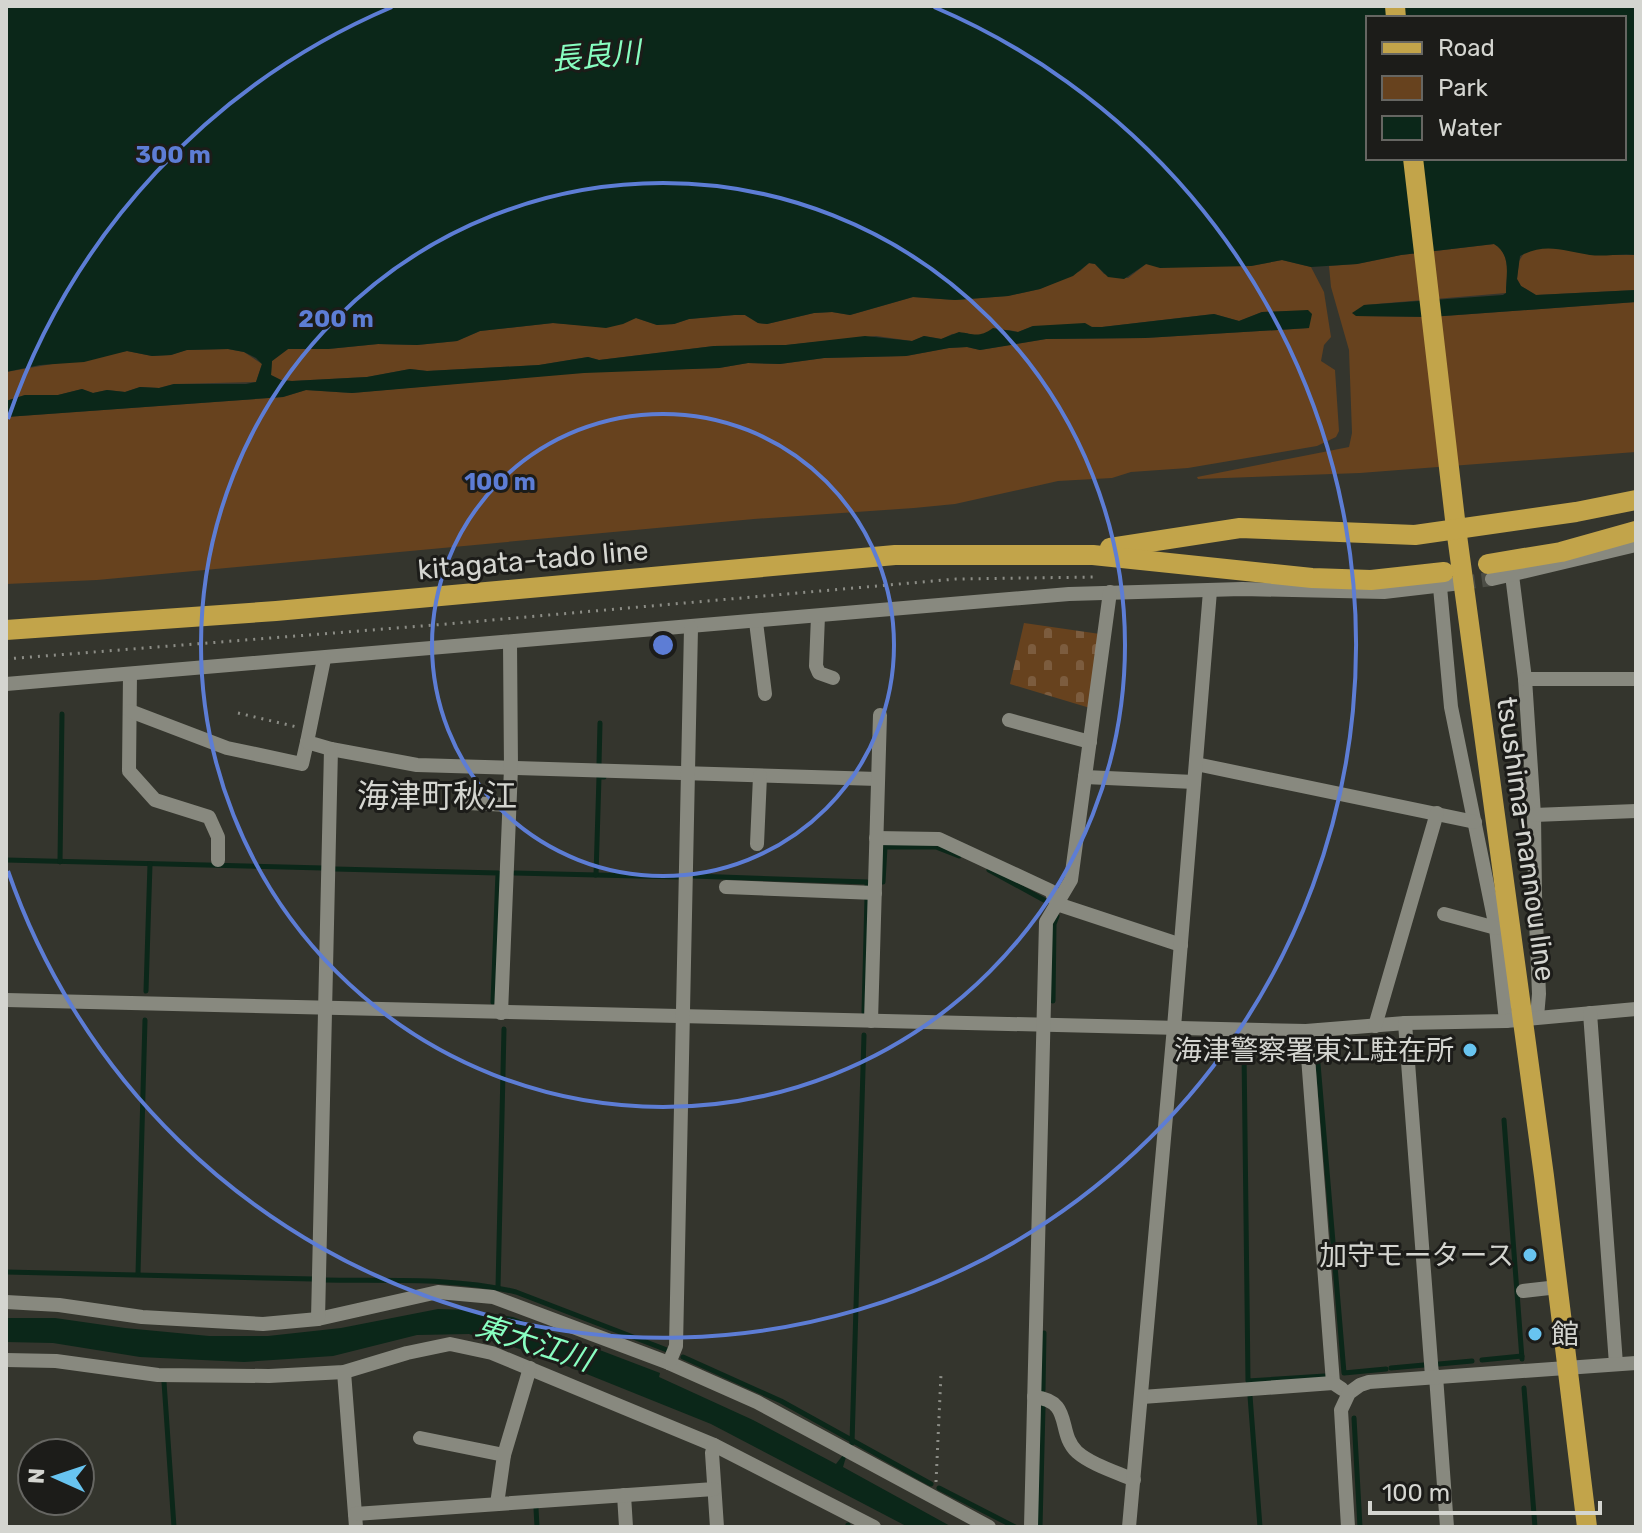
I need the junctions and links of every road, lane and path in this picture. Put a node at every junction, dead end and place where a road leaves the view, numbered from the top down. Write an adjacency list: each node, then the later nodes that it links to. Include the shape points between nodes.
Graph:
1 (1413, 160): 3 (main road, tsushima-nannou line)
2 (1636, 500): 3 (main road)
3 (1456, 528): 6 (main road, via 1415,535 1240,528); 61 (main road, tsushima-nannou line)
4 (1636, 531): 7 (main road)
5 (1636, 545): 8 (street)
6 (1066, 554): 10 (main road, via 1312,578); 16 (main road, kitagata-tado line, via 895,555)
7 (1490, 572): 8 (street)
8 (1512, 575): 22 (street)
9 (1104, 577): 18 (path, via 956,579)
10 (1448, 581): 11 (street, via 1384,592); 45 (street, via 1451,707)
11 (1210, 591): 12 (street); 33 (street)
12 (1110, 592): 13 (street); 31 (street)
13 (818, 616): 14 (street); 21 (street, via 816,666)
14 (756, 622): 15 (street); 25 (street)
15 (691, 628): 17 (street); 35 (street)
16 (6, 630)
17 (510, 642): 19 (street); 34 (street)
18 (6, 659)
19 (324, 659): 20 (street); 30 (street)
20 (130, 674): 24 (street); 26 (street)
21 (833, 678)
22 (1525, 679): 23 (street); 44 (street)
23 (1636, 679)
24 (6, 684)
25 (765, 694)
26 (130, 711): 30 (street, via 227,748 302,764); 48 (street, via 129,771 155,800 209,817 218,837)
27 (238, 713): 30 (path)
28 (880, 715): 38 (street)
29 (1009, 720): 31 (street)
30 (308, 736): 32 (street)
31 (1090, 742): 37 (street)
32 (331, 749): 34 (street, via 417,765); 56 (street)
33 (1196, 764): 39 (street); 43 (street)
34 (511, 768): 35 (street); 41 (street)
35 (688, 775): 36 (street); 60 (street)
36 (760, 776): 38 (street); 47 (street)
37 (1085, 777): 39 (street); 51 (street, via 1071,880)
38 (878, 779): 46 (street)
39 (1194, 782): 54 (street)
40 (467, 803): 41 (street)
41 (510, 805): 58 (street)
42 (1636, 811): 44 (street)
43 (1437, 813): 45 (street); 65 (street)
44 (1534, 815): 61 (street, via 1539,994)
45 (1475, 822): 53 (street)
46 (876, 838): 50 (street); 51 (street, via 939,839 1051,891)
47 (757, 844)
48 (218, 860)
49 (726, 887): 50 (street)
50 (875, 893): 62 (street)
51 (1057, 904): 54 (street); 64 (street, via 1046,922)
52 (1444, 914): 53 (street)
53 (1496, 928): 61 (street)
54 (1181, 945): 66 (street)
55 (6, 1000): 56 (street)
56 (326, 1008): 58 (street); 71 (street)
57 (1636, 1009): 59 (street)
58 (501, 1013): 60 (street)
59 (1590, 1013): 61 (street); 75 (street)
60 (682, 1015): 62 (street); 73 (street, via 676,1346)
61 (1521, 1019): 63 (street); 68 (main road, tsushima-nannou line)
62 (871, 1021): 64 (street)
63 (1405, 1023): 65 (street); 80 (street)
64 (1043, 1025): 66 (street); 83 (street)
65 (1375, 1026): 67 (street)
66 (1174, 1027): 67 (street); 84 (street)
67 (1306, 1031): 81 (street)
68 (1558, 1287): 69 (street); 77 (main road, tsushima-nannou line)
69 (1523, 1291)
70 (6, 1302): 71 (street, via 263,1324)
71 (318, 1319): 73 (street, via 438,1292 493,1297)
72 (6, 1360): 78 (street, via 158,1375)
73 (669, 1363): 91 (street, via 757,1402)
74 (1636, 1363): 75 (street)
75 (1616, 1364): 77 (street)
76 (530, 1368): 78 (street, via 450,1344); 86 (street); 87 (street)
77 (1568, 1368): 80 (street); 102 (main road, tsushima-nannou line)
78 (344, 1372): 93 (street)
79 (941, 1374): 91 (path, via 936,1483)
80 (1434, 1376): 82 (street, via 1369,1382); 101 (street)
81 (1333, 1383): 82 (street); 84 (street)
82 (1349, 1393): 100 (street, via 1341,1410)
83 (1034, 1397): 88 (street, via 1055,1403 1074,1449 1083,1457); 98 (street)
84 (1142, 1397): 88 (street)
85 (420, 1438): 87 (street)
86 (714, 1445): 89 (street); 96 (street)
87 (504, 1455): 92 (street)
88 (1134, 1480): 99 (street)
89 (714, 1489): 90 (street); 95 (street)
90 (624, 1495): 92 (street); 94 (street)
91 (930, 1497): 97 (street)
92 (497, 1504): 93 (street)
93 (356, 1521)
94 (626, 1527)
95 (717, 1527)
96 (874, 1527)
97 (989, 1527)
98 (1031, 1527)
99 (1129, 1527)
100 (1348, 1527)
101 (1447, 1527)
102 (1587, 1527)

